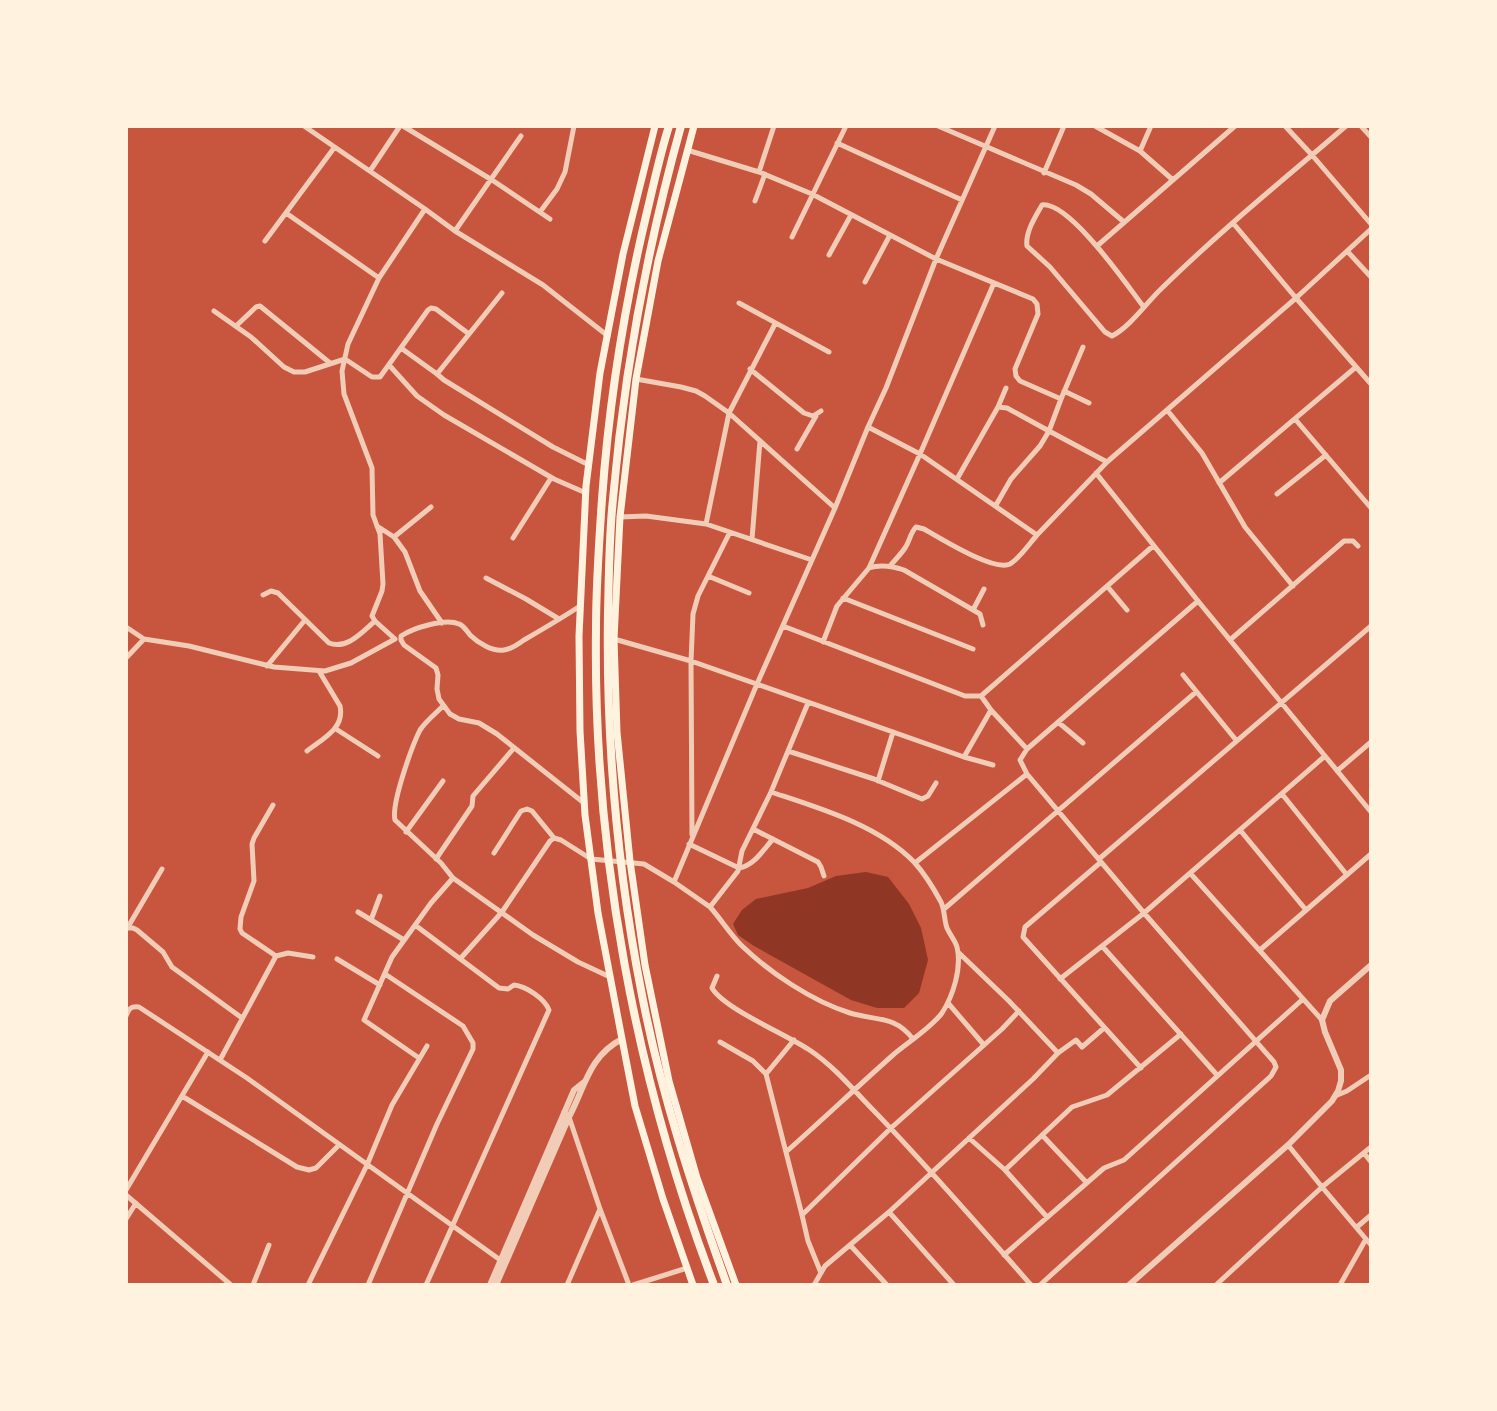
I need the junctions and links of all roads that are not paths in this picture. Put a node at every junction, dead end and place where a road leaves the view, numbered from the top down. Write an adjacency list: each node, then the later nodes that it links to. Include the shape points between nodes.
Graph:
1 (304, 126): 24 (street)
2 (402, 126): 28 (street); 31 (street)
3 (574, 126): 37 (street, via 565,172)
4 (655, 126): 64 (main road)
5 (669, 126): 294 (highway, via 630,286 606,442 596,690 608,848 634,1010 655,1103)
6 (681, 126): 295 (highway, via 639,307 621,425 612,500 607,675 616,813 642,997 673,1123)
7 (694, 126): 25 (main road)
8 (774, 126): 29 (street)
9 (846, 126): 22 (street)
10 (938, 126): 23 (street)
11 (995, 126): 23 (street)
12 (1064, 126): 30 (street)
13 (1095, 126): 26 (street)
14 (1151, 126): 26 (street)
15 (1235, 126): 32 (street)
16 (1285, 126): 27 (street)
17 (1346, 126): 19 (street)
18 (1361, 126): 21 (street)
19 (1338, 128): 27 (street)
20 (521, 136): 31 (street)
21 (1371, 137)
22 (837, 143): 33 (street); 34 (street)
23 (986, 146): 30 (street); 34 (street)
24 (334, 148): 28 (street); 38 (street)
25 (687, 150): 29 (street); 74 (main road, via 658,261)
26 (1140, 151): 32 (street)
27 (1312, 155): 42 (street); 43 (street)
28 (370, 171): 36 (street)
29 (762, 173): 33 (street); 35 (street)
30 (1044, 173): 41 (street, via 1091,194)
31 (492, 180): 37 (street); 44 (street)
32 (1173, 180): 41 (street)
33 (812, 194): 39 (street); 46 (street)
34 (962, 200): 51 (street)
35 (755, 201)
36 (425, 209): 44 (street); 52 (street)
37 (540, 212): 40 (street)
38 (286, 213): 47 (street); 52 (street)
39 (851, 215): 45 (street); 50 (street)
40 (551, 219)
41 (1124, 222): 48 (street)
42 (1233, 223): 57 (street); 59 (street)
43 (1371, 227): 49 (street)
44 (455, 231): 64 (street, via 543,285)
45 (890, 235): 51 (street); 54 (street)
46 (792, 237)
47 (265, 241)
48 (1097, 246): 59 (street); 59 (street, via 1048,204 1038,211 1025,242 1110,335 1134,319)
49 (1348, 251): 53 (street); 57 (street)
50 (829, 255)
51 (936, 259): 55 (street); 84 (street)
52 (379, 278): 68 (street)
53 (1371, 278)
54 (865, 282)
55 (994, 283): 78 (street, via 1037,304 1038,314 1016,376); 88 (street)
56 (502, 293): 63 (street)
57 (1296, 298): 71 (street); 81 (street)
58 (739, 303): 61 (street)
59 (1143, 306)
60 (214, 311): 62 (street)
61 (775, 324): 67 (street); 72 (street)
62 (236, 326): 69 (street, via 294,372); 69 (street, via 256,307 262,307)
63 (469, 334): 66 (street, via 431,308); 73 (street)
64 (607, 336): 91 (main road)
65 (1083, 347): 77 (street)
66 (401, 348): 70 (street); 73 (street)
67 (829, 352)
68 (345, 359): 69 (street); 70 (street, via 377,378); 104 (street, via 344,394 374,476 372,508)
69 (330, 364)
70 (389, 365): 93 (street, via 417,396 444,415)
71 (1356, 367): 75 (street); 83 (street)
72 (750, 369): 82 (street); 87 (street, via 804,413 818,414)
73 (438, 374): 91 (street)
74 (636, 379): 82 (street, via 696,391); 102 (main road)
75 (1371, 384)
76 (1006, 388): 80 (street)
77 (1064, 391): 78 (street); 79 (street)
78 (1061, 399): 85 (street)
79 (1089, 403)
80 (998, 407): 85 (street); 94 (street)
81 (1167, 410): 90 (street); 95 (street, via 1202,453)
82 (729, 413): 86 (street); 103 (street)
83 (1295, 419): 89 (street); 95 (street)
84 (868, 427): 88 (street); 100 (street)
85 (1049, 431): 90 (street); 98 (street)
86 (760, 441): 100 (street); 109 (street)
87 (797, 449)
88 (920, 454): 94 (street); 114 (street)
89 (1326, 455): 97 (street); 101 (street)
90 (1107, 462): 92 (street)
91 (589, 465): 96 (main road)
92 (1096, 473): 106 (street); 110 (street)
93 (551, 478): 96 (street); 108 (street)
94 (957, 479): 98 (street)
95 (1219, 484): 118 (street, via 1245,527)
96 (586, 493): 124 (main road)
97 (1277, 494)
98 (996, 505): 106 (street)
99 (431, 508): 107 (street)
100 (835, 508): 112 (street)
101 (1371, 508)
102 (620, 517): 103 (street); 137 (main road)
103 (706, 524): 105 (street)
104 (377, 526): 107 (street); 129 (street, via 383,584 372,616)
105 (730, 532): 109 (street); 115 (street)
106 (1037, 535): 113 (street, via 1012,563 1003,566 916,527)
107 (394, 537): 130 (street, via 420,591)
108 (513, 538)
109 (752, 539): 112 (street)
110 (1153, 546): 117 (street); 123 (street)
111 (1358, 546): 118 (street, via 1344,541)
112 (812, 560): 132 (street)
113 (890, 566): 114 (street); 125 (street)
114 (869, 568): 122 (street)
115 (708, 576): 120 (street); 142 (street, via 692,614)
116 (486, 578): 127 (street)
117 (1107, 586): 126 (street); 148 (street)
118 (1293, 586): 138 (street)
119 (985, 589): 125 (street)
120 (748, 593)
121 (263, 595): 128 (street, via 278,593)
122 (843, 598): 139 (street); 140 (street)
123 (1198, 601): 138 (street); 153 (street)
124 (580, 606): 127 (street); 174 (main road)
125 (973, 610): 131 (street, via 982,616)
126 (1127, 610)
127 (559, 619): 130 (street, via 503,650 481,643 460,624)
128 (305, 620): 129 (street, via 334,645 348,643); 143 (street)
129 (375, 621): 135 (street)
130 (442, 623): 135 (street)
131 (983, 625)
132 (783, 626): 139 (street); 146 (street)
133 (1371, 626): 150 (street)
134 (126, 627): 136 (street)
135 (398, 638): 144 (street, via 351,663); 151 (street, via 436,668)
136 (144, 639): 141 (street); 143 (street)
137 (614, 639): 142 (street); 189 (main road, via 617,732)
138 (1230, 640): 150 (street)
139 (823, 642): 148 (street, via 965,696)
140 (973, 649)
141 (126, 658)
142 (691, 662): 146 (street); 183 (street)
143 (267, 666): 144 (street)
144 (319, 671): 154 (street, via 342,712)
145 (1182, 676): 147 (street)
146 (757, 684): 149 (street); 183 (street)
147 (1196, 692): 156 (street); 176 (street)
148 (981, 696): 152 (street)
149 (808, 703): 155 (street); 162 (street)
150 (1282, 703): 156 (street); 164 (street)
151 (443, 706): 159 (street, via 459,719 479,723); 180 (street, via 421,729 401,784 393,815)
152 (990, 710): 160 (street); 165 (street)
153 (1058, 722): 158 (street); 160 (street)
154 (336, 729): 161 (street); 163 (street)
155 (893, 732): 165 (street); 170 (street)
156 (1236, 740): 188 (street)
157 (1371, 742): 167 (street)
158 (1083, 743)
159 (514, 748): 174 (street); 186 (street, via 473,796 472,806)
160 (1027, 749): 168 (street, via 1020,760)
161 (307, 751)
162 (788, 751): 170 (street); 172 (street)
163 (378, 756)
164 (1325, 756): 167 (street); 173 (street)
165 (964, 757): 166 (street)
166 (993, 765)
167 (1337, 771): 177 (street)
168 (1027, 774): 176 (street); 190 (street)
169 (443, 780): 180 (street)
170 (878, 781): 171 (street, via 922,799)
171 (936, 783)
172 (771, 792): 178 (street); 190 (street, via 847,819)
173 (1282, 794): 179 (street); 194 (street)
174 (584, 803): 187 (main road)
175 (273, 805): 212 (street, via 252,844 254,881 240,924 242,933)
176 (1057, 810): 188 (street); 200 (street)
177 (1371, 811)
178 (753, 829): 182 (street); 191 (street, via 741,851)
179 (1240, 830): 193 (street); 201 (street)
180 (406, 832): 186 (street)
181 (554, 838): 184 (street, via 527,808); 187 (street); 203 (street)
182 (772, 839): 191 (street, via 751,863); 195 (street, via 818,862)
183 (691, 841): 191 (street); 197 (street)
184 (494, 853)
185 (1371, 854): 194 (street)
186 (436, 859): 196 (street)
187 (591, 859): 189 (street); 218 (main road)
188 (1100, 860): 204 (street); 220 (street, via 1023,932)
189 (630, 861): 197 (street); 296 (main road, via 669,1081 697,1178)
190 (915, 863): 200 (street)
191 (739, 867): 199 (street)
192 (162, 869): 207 (street)
193 (1190, 873): 204 (street); 210 (street)
194 (1347, 875): 201 (street)
195 (824, 876)
196 (453, 878): 203 (street); 206 (street)
197 (674, 881): 199 (street)
198 (380, 896): 205 (street)
199 (710, 907): 233 (street, via 742,946 811,997 850,1013 895,1022)
200 (943, 909): 211 (street)
201 (1306, 910): 210 (street)
202 (358, 912): 205 (street)
203 (502, 912): 215 (street); 218 (street, via 533,936)
204 (1144, 913): 209 (street); 235 (street)
205 (371, 920): 208 (street)
206 (415, 925): 208 (street); 215 (street)
207 (127, 927): 228 (street, via 163,952 172,968)
208 (404, 940): 217 (street)
209 (1102, 946): 220 (street); 231 (street)
210 (1260, 950): 222 (street)
211 (958, 952): 224 (street); 226 (street)
212 (276, 956): 213 (street); 228 (street)
213 (313, 957)
214 (338, 959): 221 (street)
215 (460, 960): 274 (street, via 499,988 522,986 549,1010)
216 (1371, 965): 229 (street, via 1330,1001)
217 (385, 974): 221 (street); 266 (street, via 463,1026 473,1043)
218 (610, 976): 232 (main road)
219 (717, 976): 234 (street, via 712,988 716,995)
220 (1060, 979): 230 (street)
221 (380, 985): 241 (street, via 364,1020)
222 (1303, 999): 229 (street); 235 (street)
223 (126, 1002): 225 (street)
224 (948, 1003): 233 (street, via 936,1021); 237 (street)
225 (133, 1006): 227 (street); 239 (street)
226 (1019, 1011): 237 (street); 240 (street)
227 (126, 1016)
228 (242, 1018): 242 (street)
229 (1322, 1020): 249 (street, via 1341,1070)
230 (1104, 1028): 240 (street, via 1082,1047 1076,1040); 243 (street)
231 (1181, 1034): 243 (street); 245 (street)
232 (622, 1039): 250 (street, via 600,1055 574,1090); 282 (main road, via 635,1106)
233 (913, 1039): 247 (street)
234 (794, 1040): 244 (street); 247 (street)
235 (1256, 1041): 245 (street); 301 (street, via 1274,1062 1271,1076)
236 (720, 1042): 244 (street)
237 (984, 1045): 251 (street)
238 (427, 1046): 241 (street)
239 (208, 1052): 242 (street); 248 (street)
240 (1058, 1053): 253 (street)
241 (419, 1058): 260 (street, via 392,1105)
242 (220, 1060): 254 (street)
243 (1140, 1068): 252 (street, via 1102,1098 1072,1107)
244 (766, 1074): 257 (street)
245 (1217, 1075): 263 (street, via 1124,1160 1104,1168)
246 (1369, 1079): 249 (street)
247 (854, 1090): 251 (street); 257 (street)
248 (181, 1096): 254 (street, via 297,1167 316,1168); 265 (street)
249 (1335, 1096): 255 (street)
250 (567, 1115): 268 (street); 281 (street)
251 (891, 1128): 262 (street); 270 (street)
252 (1042, 1135): 261 (street); 263 (street)
253 (969, 1138): 261 (street); 262 (street)
254 (339, 1144): 260 (street)
255 (1288, 1145): 264 (street); 302 (street)
256 (1371, 1147): 258 (street)
257 (786, 1152): 270 (street)
258 (1364, 1153): 259 (street); 264 (street)
259 (1371, 1162)
260 (367, 1164): 266 (street); 286 (street)
261 (1005, 1170): 272 (street)
262 (931, 1173): 269 (street); 280 (street)
263 (1087, 1183): 272 (street)
264 (1322, 1187): 275 (street); 303 (street)
265 (126, 1192): 267 (street)
266 (408, 1193): 274 (street); 287 (street)
267 (136, 1203): 273 (street); 284 (street)
268 (600, 1209): 291 (street); 292 (street)
269 (889, 1212): 278 (street); 299 (street)
270 (802, 1215): 283 (street)
271 (1371, 1215): 275 (street)
272 (1047, 1217): 280 (street)
273 (126, 1219)
274 (452, 1224): 281 (street); 288 (street)
275 (1357, 1227): 276 (street)
276 (1366, 1239): 279 (street); 304 (street)
277 (269, 1245): 285 (street)
278 (850, 1245): 283 (street); 298 (street)
279 (1371, 1245)
280 (1004, 1255): 300 (street)
281 (503, 1262): 289 (street); 290 (street)
282 (687, 1268): 292 (street); 293 (main road)
283 (821, 1273): 297 (street)
284 (232, 1285)
285 (253, 1285)
286 (308, 1285)
287 (368, 1285)
288 (426, 1285)
289 (490, 1285)
290 (496, 1285)
291 (567, 1285)
292 (631, 1285)
293 (693, 1285)
294 (714, 1285)
295 (727, 1285)
296 (736, 1285)
297 (814, 1285)
298 (887, 1285)
299 (954, 1285)
300 (1031, 1285)
301 (1040, 1285)
302 (1129, 1285)
303 (1216, 1285)
304 (1340, 1285)

